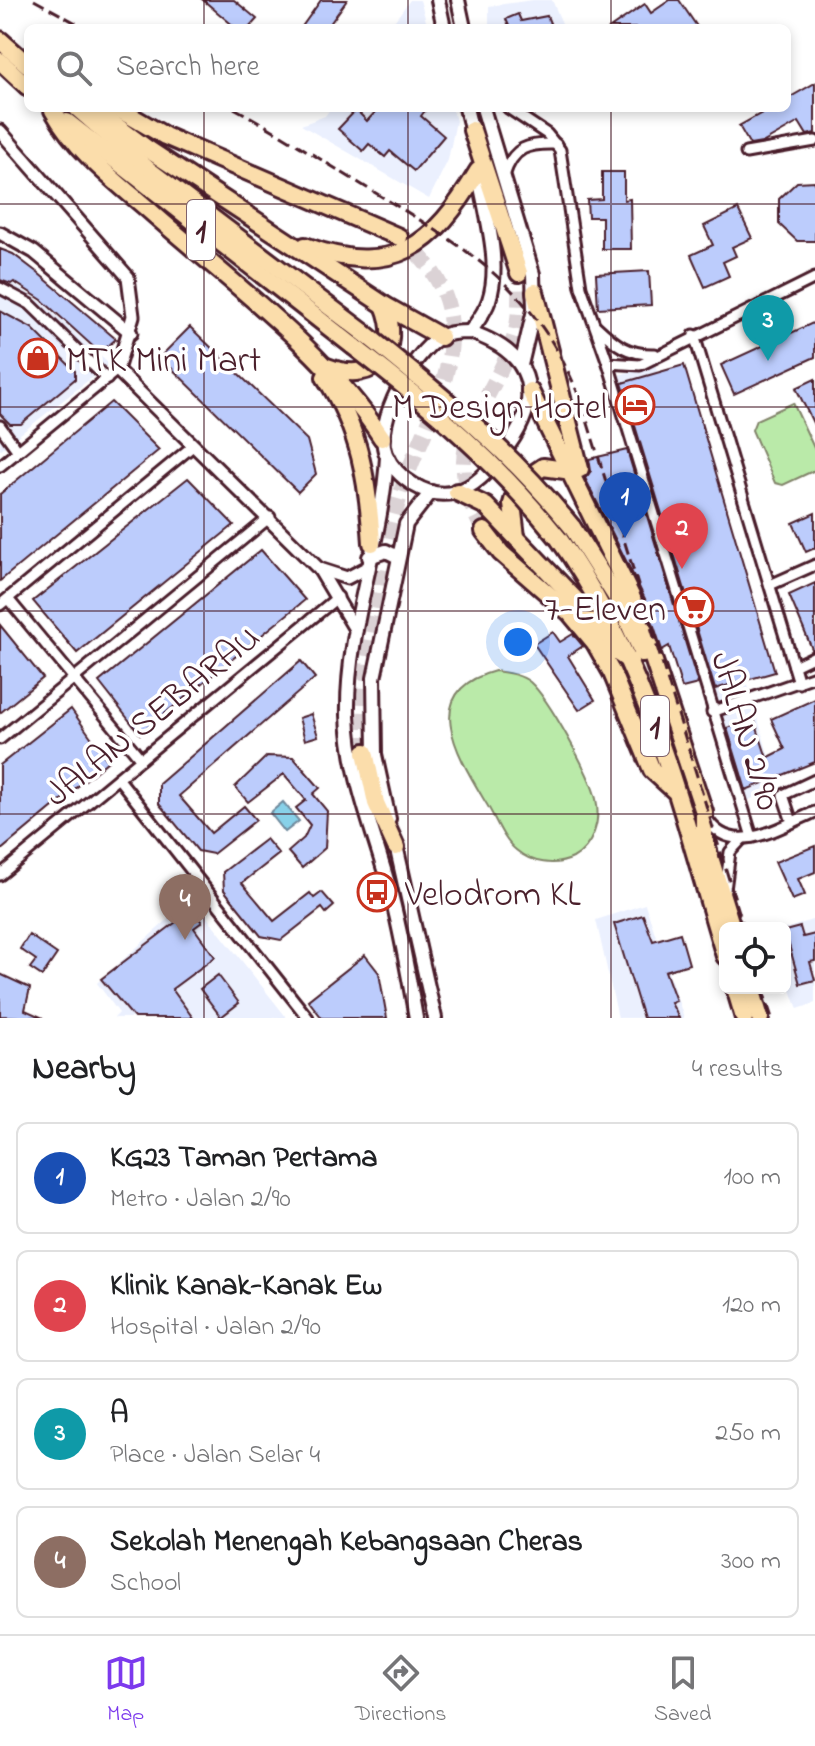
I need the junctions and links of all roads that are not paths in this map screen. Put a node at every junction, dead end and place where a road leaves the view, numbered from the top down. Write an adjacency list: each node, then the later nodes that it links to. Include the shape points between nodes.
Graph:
1 (438, 0): 3 (main road)
2 (458, 0): 4 (main road)
3 (443, 24)
4 (463, 24)
5 (2, 49): 6 (highway); 7 (highway)
6 (24, 62)
7 (24, 81)
8 (54, 112): 37 (highway, via 67,135 117,183)
9 (56, 112): 36 (highway, 1)
10 (82, 112): 36 (highway, 1)
11 (98, 112): 24 (highway)
12 (124, 112): 25 (highway, via 165,136)
13 (467, 112): 16 (main road)
14 (484, 112): 22 (main road)
15 (515, 112): 19 (street)
16 (472, 130): 21 (main road); 26 (highway)
17 (0, 131): 33 (street, via 128,277)
18 (815, 141): 20 (street)
19 (556, 144): 22 (street, via 522,147 511,157); 31 (street, JALAN 2/90, via 563,160 575,258)
20 (746, 153)
21 (478, 171): 24 (highway, via 447,219 405,253 347,257); 32 (main road, via 492,288)
22 (504, 176): 29 (main road)
23 (0, 233): 33 (street, via 34,252)
24 (281, 237): 30 (highway)
25 (399, 237)
26 (519, 273)
27 (814, 281): 34 (street)
28 (0, 288): 43 (street, via 30,304)
29 (535, 292): 40 (main road); 55 (highway)
30 (384, 305): 35 (highway); 41 (highway, via 392,331 380,362 357,373)
31 (594, 324): 38 (street, via 626,351); 39 (street, JALAN 2/90)
32 (470, 332): 35 (main road); 40 (main road, via 496,344)
33 (131, 333): 42 (street)
34 (694, 335): 38 (street); 62 (street)
35 (441, 337): 46 (main road, via 389,405)
36 (358, 339): 67 (highway, 1, bridge, via 517,486 605,608); 83 (highway, 1, bridge, via 482,428 530,475 596,561 661,701)
37 (307, 349): 41 (highway); 58 (highway, via 359,442 368,484)
38 (655, 354): 39 (street, via 640,365)
39 (608, 363): 72 (street, JALAN 2/90)
40 (521, 365): 44 (main road)
41 (325, 366): 46 (highway)
42 (117, 370): 43 (street); 47 (street)
43 (107, 379): 48 (street)
44 (530, 391): 51 (highway); 53 (main road, via 526,414 512,441 488,471)
45 (0, 426): 48 (street)
46 (382, 438): 49 (main road)
47 (194, 445): 54 (street); 64 (street)
48 (18, 451): 50 (street)
49 (387, 457): 52 (main road, via 406,479); 58 (main road, via 385,491)
50 (0, 466)
51 (572, 471): 55 (highway); 57 (highway, via 543,467 518,484 512,504)
52 (431, 492): 53 (main road); 59 (main road, via 410,517)
53 (457, 492): 57 (highway, via 486,506)
54 (270, 517): 61 (street); 70 (street)
55 (595, 521): 79 (highway, via 635,604)
56 (484, 531): 78 (highway, via 595,643 652,770)
57 (516, 537): 67 (highway, via 575,599 612,649)
58 (369, 556): 59 (main road, via 386,551); 61 (street, via 347,578); 65 (main road)
59 (398, 557): 84 (main road, via 376,665 373,722 380,784)
60 (815, 565): 62 (street)
61 (319, 569): 63 (street)
62 (770, 585): 68 (street)
63 (338, 597): 65 (street); 75 (street, JALAN SEBARAU)
64 (4, 602): 70 (street)
65 (356, 631): 92 (main road, via 348,713 351,751 390,888)
66 (815, 656): 68 (street)
67 (630, 661): 78 (highway, 1)
68 (794, 666): 71 (street)
69 (815, 676): 71 (street)
70 (74, 678): 73 (street); 75 (street)
71 (799, 683): 72 (street)
72 (712, 712): 82 (street, JALAN 2/90)
73 (0, 739)
74 (365, 752): 84 (highway, via 376,803)
75 (141, 759): 76 (street, JALAN SEBARAU)
76 (118, 778): 85 (street, JALAN SEBARAU); 91 (street)
77 (815, 780): 81 (street, via 783,795)
78 (675, 791): 88 (highway, 1)
79 (704, 812): 82 (street, via 723,837); 83 (highway)
80 (815, 812): 81 (street)
81 (792, 822): 82 (street)
82 (747, 838): 86 (street, via 730,852)
83 (704, 839): 86 (highway, 1)
84 (396, 847): 93 (main road)
85 (0, 875)
86 (725, 907): 87 (highway, 1)
87 (730, 922)
88 (719, 936)
89 (737, 994): 94 (highway)
90 (753, 994): 95 (highway)
91 (308, 1018)
92 (416, 1018)
93 (435, 1018)
94 (744, 1018)
95 (760, 1018)

